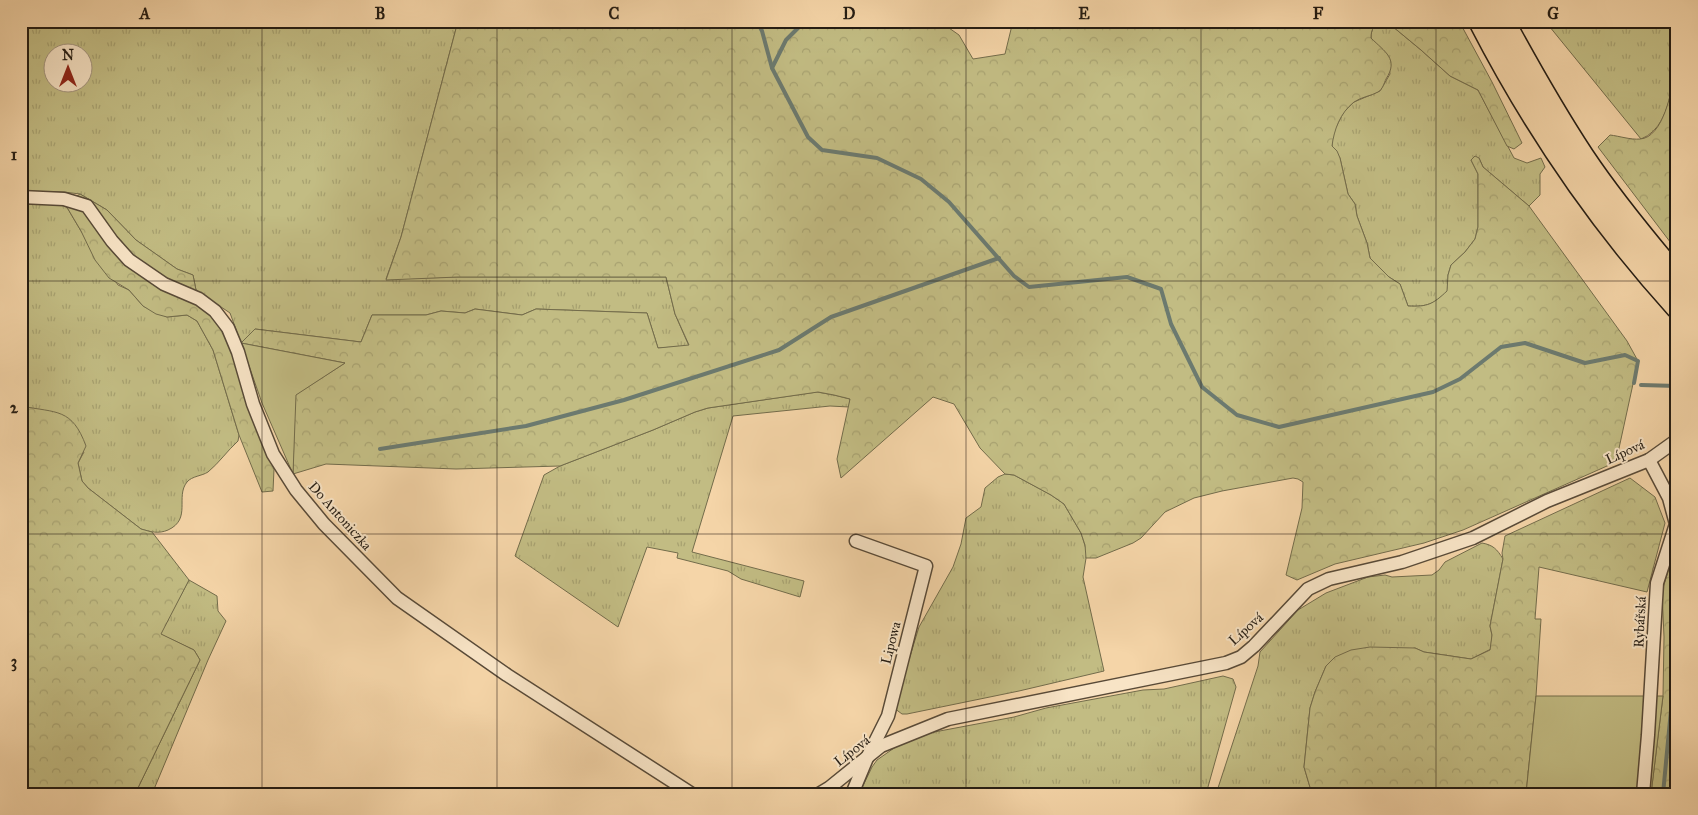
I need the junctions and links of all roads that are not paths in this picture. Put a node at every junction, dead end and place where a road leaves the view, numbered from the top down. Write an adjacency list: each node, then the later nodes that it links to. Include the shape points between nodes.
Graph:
1 (1480, 21): 3 (highway, via 1496,52)
2 (1503, 21): 3 (highway)
3 (1545, 115): 5 (highway, via 1584,158); 6 (highway, via 1565,165 1600,214)
4 (21, 197): 11 (street, Do Antoniczka, via 64,199 87,206 129,260 164,284 199,299 215,311 228,328 238,352 253,404 273,454 296,490 324,524 397,598)
5 (1677, 278)
6 (1677, 307)
7 (1677, 440): 8 (street, Lípová)
8 (1649, 460): 10 (street, Lípová, via 1547,501 1473,538 1402,562 1329,579 1308,589 1254,646 1226,663 948,719 881,746); 14 (street, Rybářská, via 1669,498 1676,524 1657,583)
9 (856, 541): 10 (street, Lipowa, via 926,566 888,716)
10 (867, 758): 12 (street, Lípová); 13 (street, Lipowa)
11 (692, 794)
12 (819, 794)
13 (852, 794)
14 (1643, 794)

